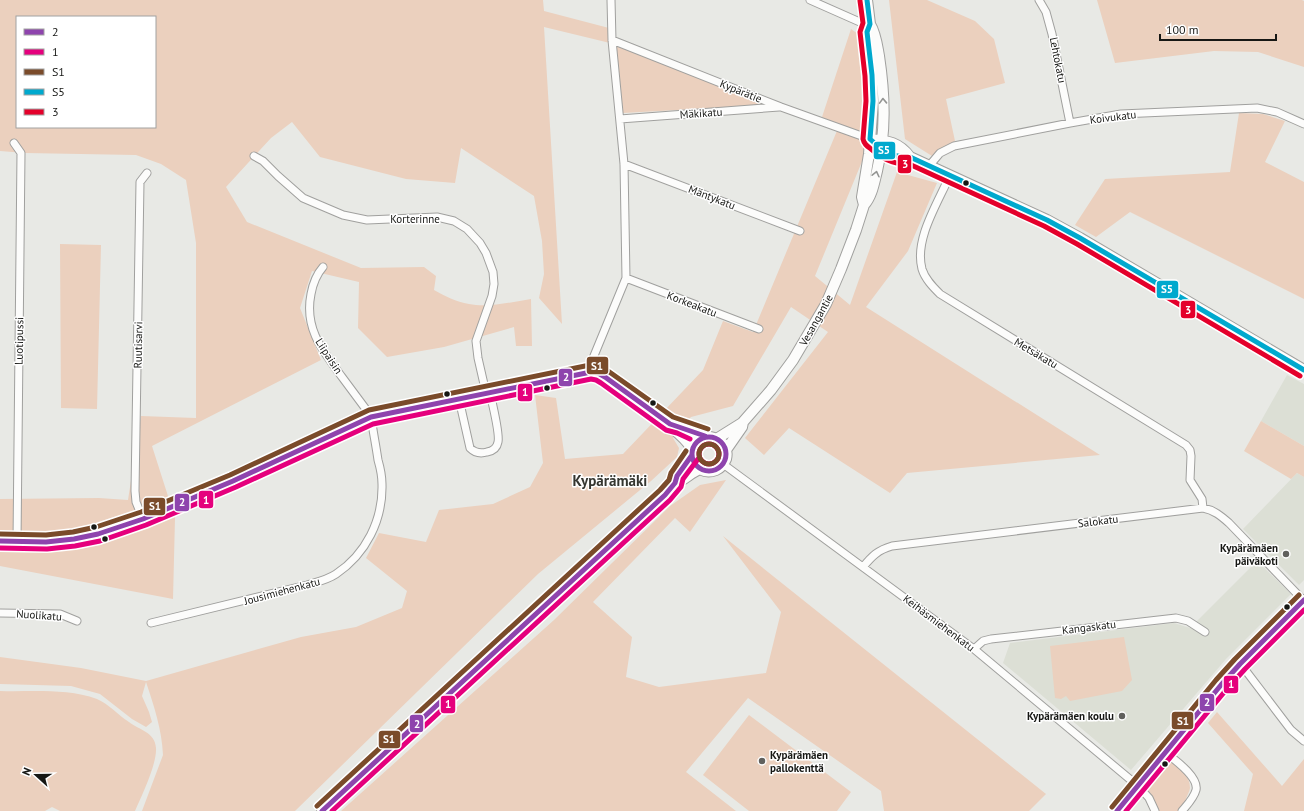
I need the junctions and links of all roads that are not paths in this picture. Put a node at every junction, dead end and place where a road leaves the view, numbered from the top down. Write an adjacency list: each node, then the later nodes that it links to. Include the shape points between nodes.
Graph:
1 (610, 0): 6 (street)
2 (810, 0): 5 (street, via 862,23)
3 (867, 0): 5 (street, Vesangantie)
4 (1039, 0): 9 (street, Lehtokatu, via 1046,12 1052,34)
5 (870, 24): 11 (street, Vesangantie, via 868,32 873,100); 13 (street, Vesangantie, one-way to 5, via 884,98 874,31)
6 (612, 40): 7 (street, Kypärätie); 8 (street)
7 (781, 107): 8 (street, Mäkikatu); 11 (street, Kypärätie)
8 (620, 119): 15 (street)
9 (1070, 123): 10 (street, Koivukatu, via 1121,114 1257,108 1277,112); 16 (street, Koivukatu, via 954,146 940,153)
10 (1304, 124)
11 (870, 139): 13 (street, Kypärätie); 19 (street, Vesangantie, via 862,197)
12 (14, 143): 41 (street, Luotipussi, via 21,153)
13 (882, 144): 16 (street, Kypärätie, via 891,142 905,150 910,157); 19 (street, Vesangantie, one-way to 13, via 869,199 875,180)
14 (254, 156): 26 (street, Korterinne, via 263,161 303,198 344,215 367,220 437,217 454,221 467,229 480,243 493,272 492,296 476,341)
15 (624, 164): 20 (street, Mäntykatu); 22 (street)
16 (929, 166): 18 (street, Kypärätie)
17 (147, 173): 39 (street, Ruutisarvi, via 140,182 135,491 136,502)
18 (950, 176): 24 (street, Kypärätie, via 1080,238); 38 (street, Metsäkatu, via 922,241 922,270 929,282 940,294 1186,445 1191,456 1190,480 1202,500)
19 (864, 205): 29 (street, Vesangantie, via 826,304 793,360)
20 (800, 231)
21 (323, 267): 28 (street, Liipaisin, via 316,275 309,302 311,326 319,343)
22 (626, 278): 23 (street, Korkeakatu); 25 (street, via 591,363)
23 (758, 330)
24 (1304, 370)
25 (591, 372): 26 (street); 30 (street, via 605,377)
26 (488, 393): 27 (street); 27 (street, Korterinne, via 498,442 492,451 485,453 477,453 470,448)
27 (459, 399): 28 (street)
28 (371, 418): 39 (street); 46 (street, Jousimiehenkatu, via 382,496 373,530 354,559 334,575 307,585)
29 (744, 422): 32 (street, Vesangantie); 33 (street, Vesangantie)
30 (670, 424): 31 (street); 34 (street, via 688,442)
31 (706, 436): 32 (street); 34 (street, via 695,443)
32 (718, 438): 33 (street)
33 (726, 450): 35 (street)
34 (692, 453): 36 (street, via 694,462); 37 (street, via 677,476)
35 (723, 464): 36 (street, via 711,471); 42 (street, Keihäsmiehenkatu)
36 (701, 469): 37 (street)
37 (675, 484): 53 (street)
38 (1203, 508): 42 (street, Salokatu, via 892,546 876,553); 43 (street, via 1210,509 1225,520)
39 (143, 519): 41 (street, via 74,539)
40 (0, 541): 41 (street)
41 (17, 542)
42 (863, 567): 48 (street, Keihäsmiehenkatu)
43 (1304, 600): 49 (street)
44 (0, 613): 45 (street, Nuolikatu, via 60,614)
45 (77, 622)
46 (151, 624)
47 (1204, 632): 48 (street, Kangaskatu, via 1188,621 1176,618 991,639)
48 (974, 649): 52 (street, Keihäsmiehenkatu)
49 (1240, 664): 50 (street, via 1291,730); 51 (street)
50 (1304, 741)
51 (1166, 753): 52 (street); 56 (street, via 1190,774 1196,783 1193,798)
52 (1138, 786): 54 (street); 55 (street, Keihäsmiehenkatu, via 1149,798)
53 (322, 811)
54 (1117, 811)
55 (1155, 811)
56 (1182, 811)

